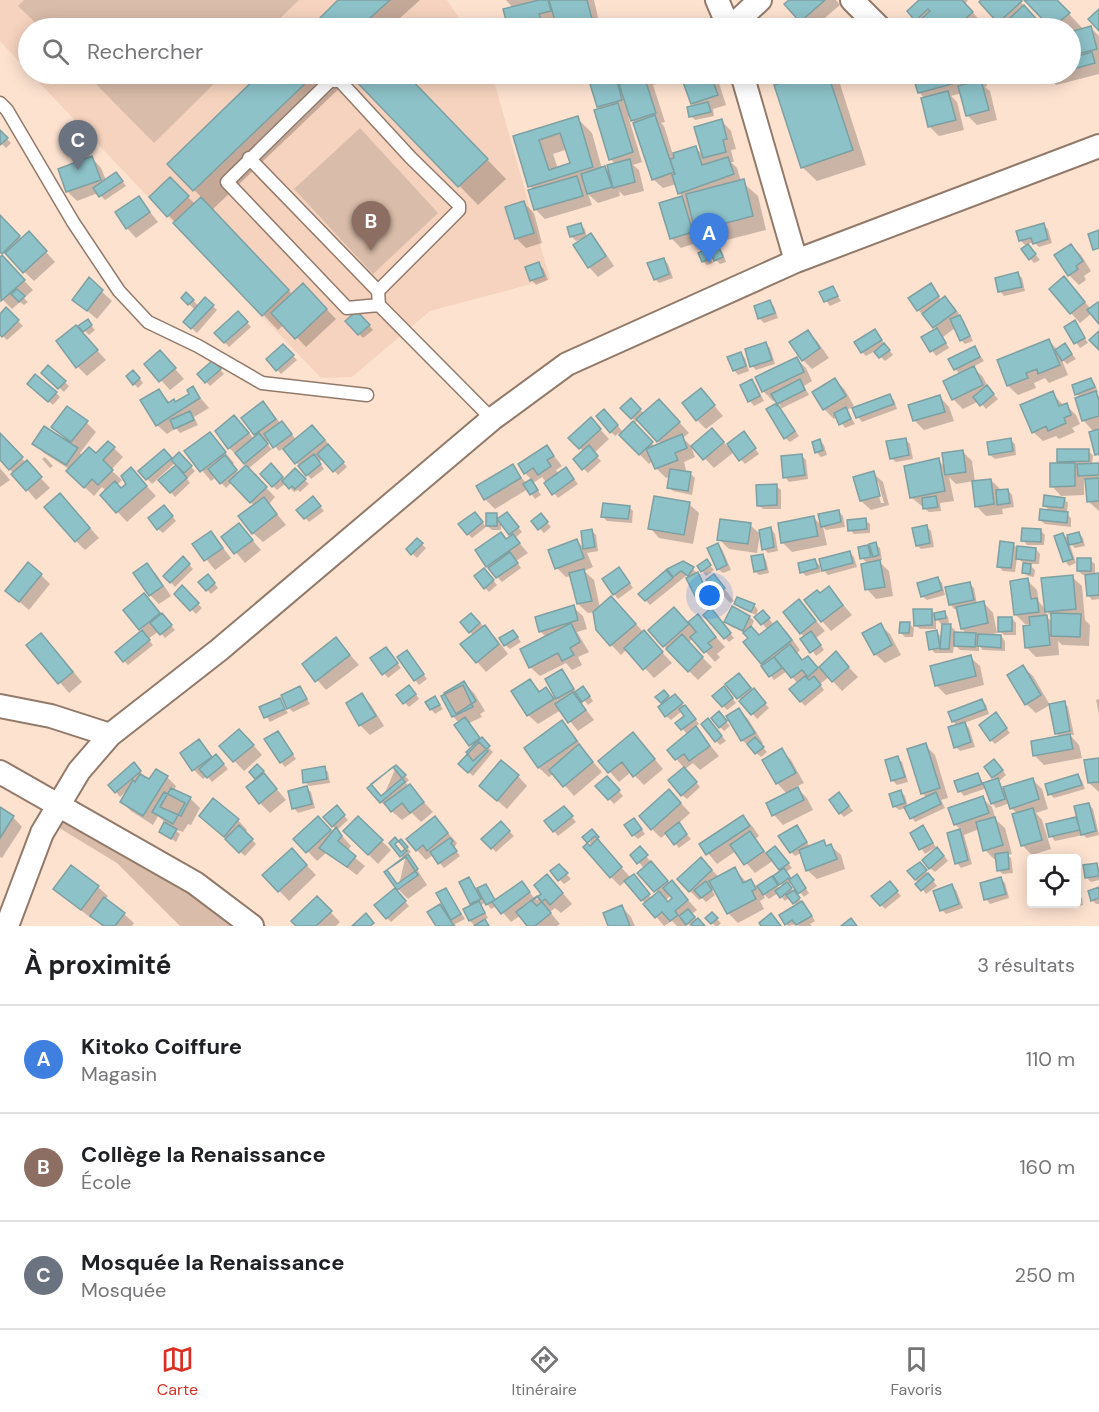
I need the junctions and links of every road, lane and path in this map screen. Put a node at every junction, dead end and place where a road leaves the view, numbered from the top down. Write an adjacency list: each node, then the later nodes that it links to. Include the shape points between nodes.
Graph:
1 (717, 0): 4 (street)
2 (760, 0): 5 (street)
3 (852, 0): 6 (street)
4 (725, 18)
5 (741, 18)
6 (870, 18)
7 (327, 84): 12 (lane)
8 (343, 84): 14 (lane, via 459,205 459,210)
9 (745, 84): 13 (street)
10 (0, 103): 16 (lane, via 119,291 148,322 262,383)
11 (1099, 146): 13 (street)
12 (249, 158): 14 (lane); 15 (lane, via 227,184 347,308)
13 (795, 261): 17 (street, via 567,364)
14 (378, 291): 15 (lane)
15 (379, 306): 17 (lane)
16 (367, 395)
17 (492, 419): 19 (street, via 219,650)
18 (0, 706): 19 (street, via 51,716)
19 (111, 735): 21 (street, via 79,771)
20 (0, 772): 21 (street)
21 (58, 807): 22 (street, via 42,832); 23 (street, via 195,883)
22 (7, 912)
23 (252, 926)

